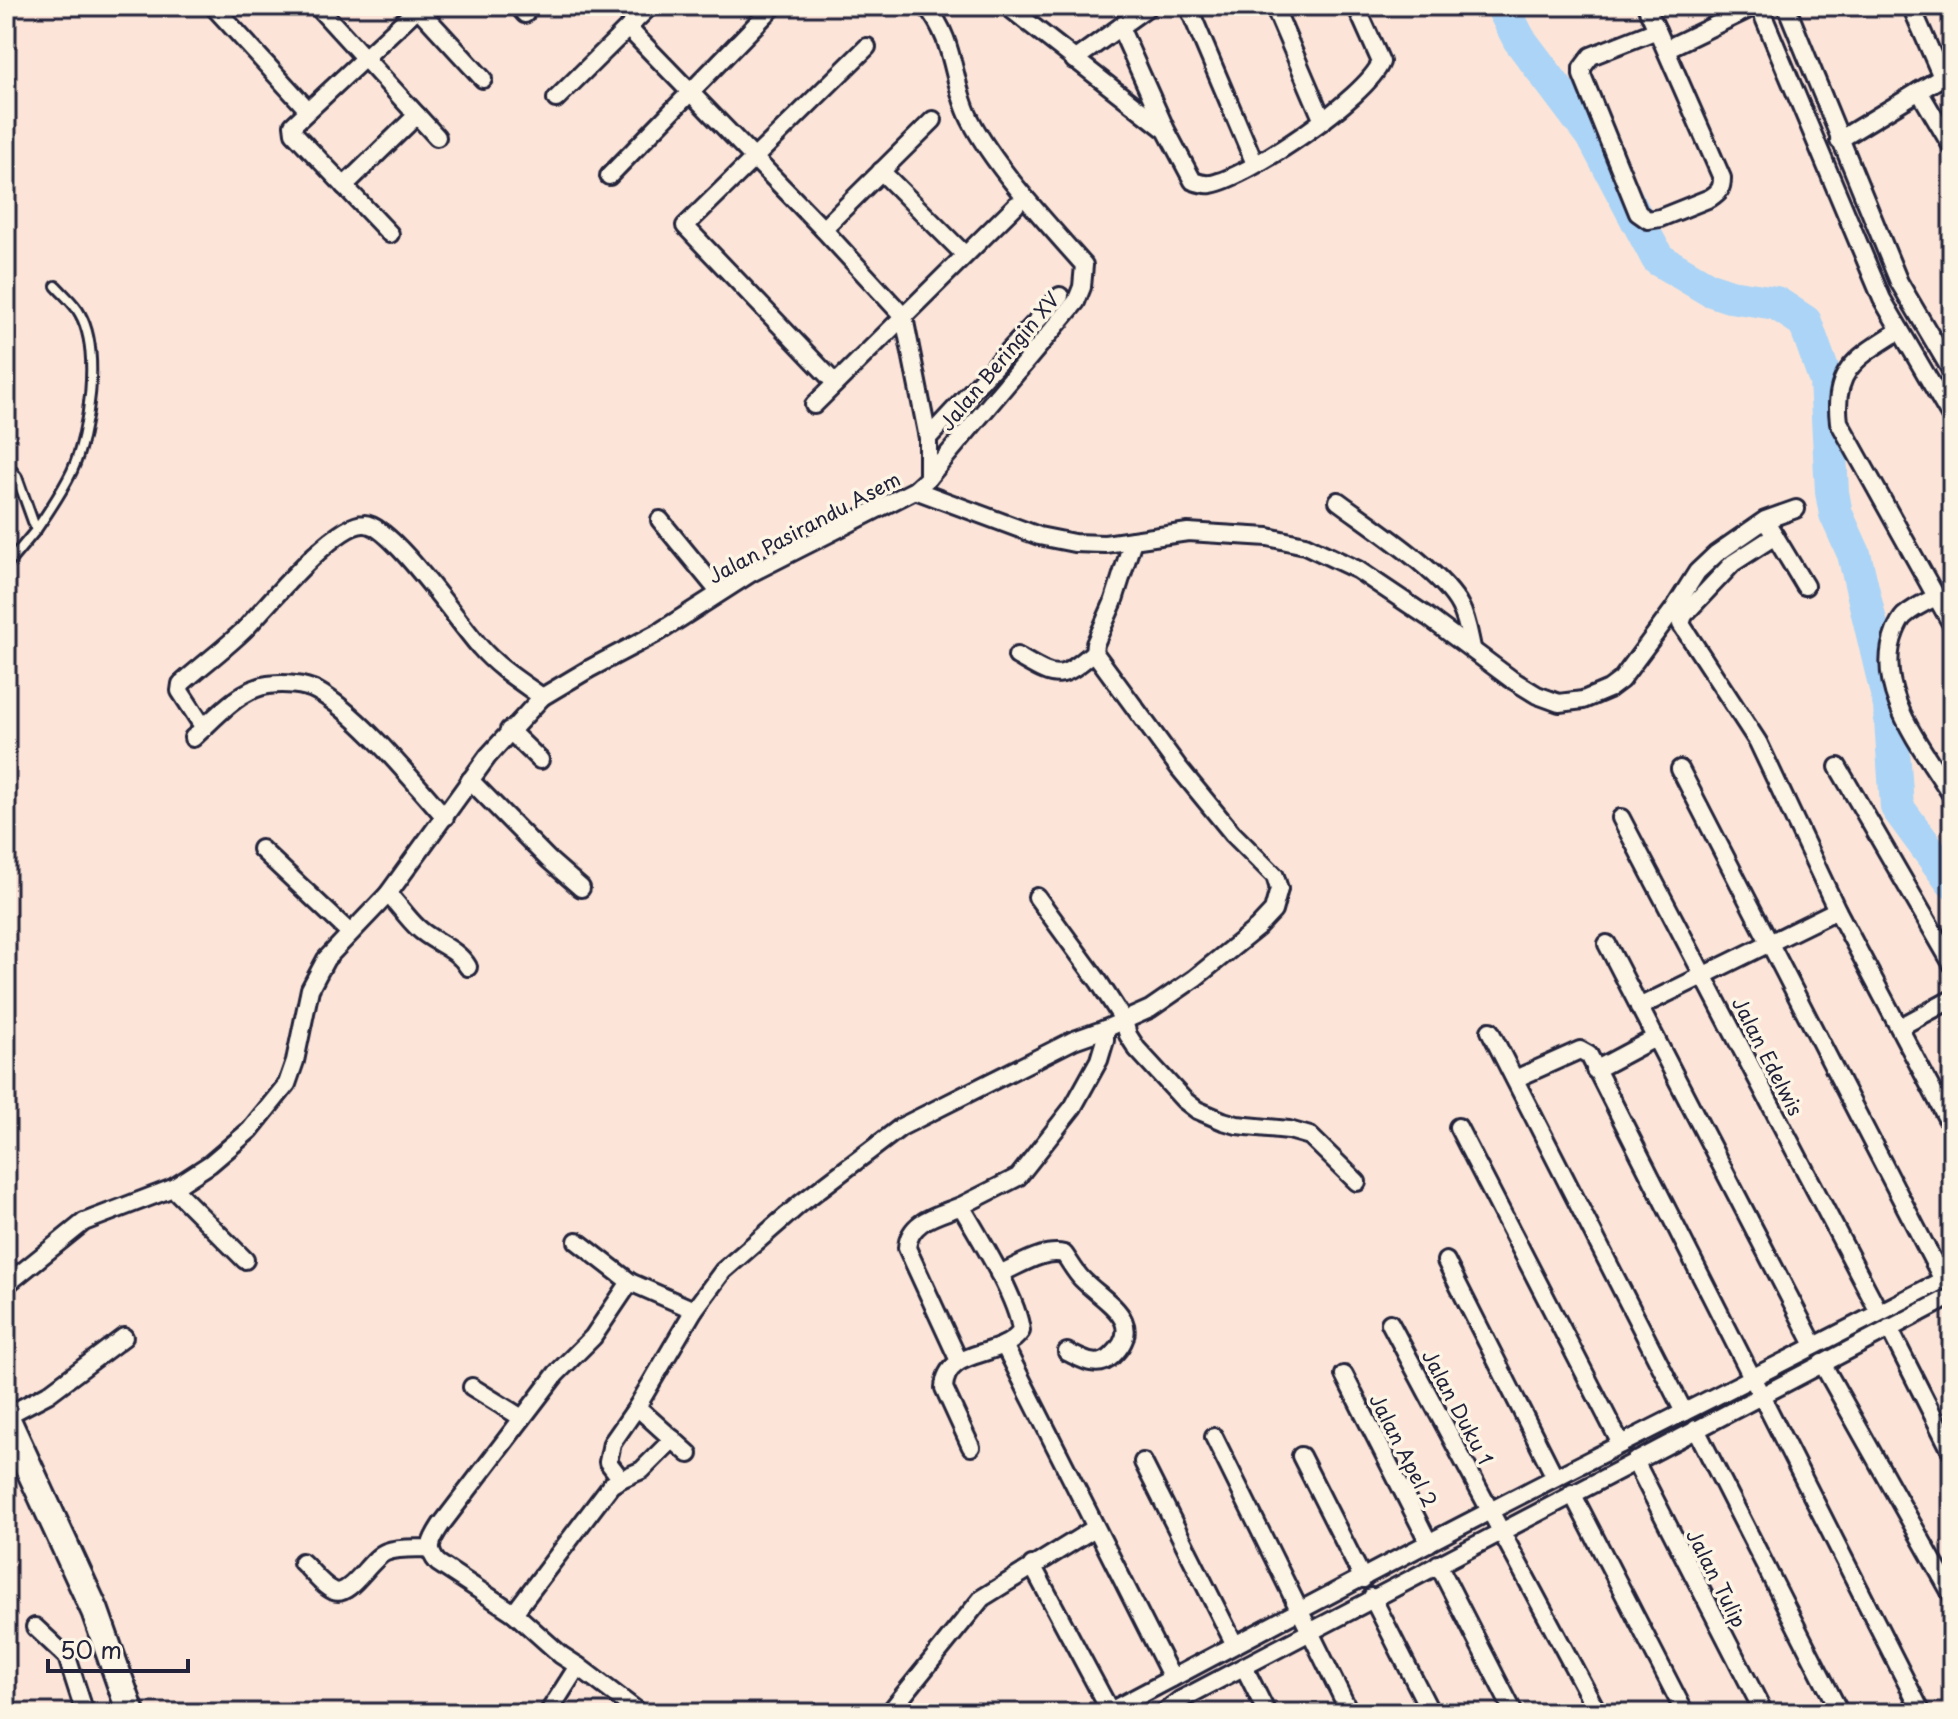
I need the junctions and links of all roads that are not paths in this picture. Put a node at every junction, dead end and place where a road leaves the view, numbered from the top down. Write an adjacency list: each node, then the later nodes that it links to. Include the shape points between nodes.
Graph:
1 (213, 6): 28 (street)
2 (317, 6): 21 (street)
3 (650, 6): 17 (street)
4 (774, 6): 26 (street)
5 (926, 6): 55 (street, Jalan Beringin XV, via 946,34 963,103 984,143 1084,265 1076,302)
6 (1007, 6): 22 (street)
7 (1188, 6): 37 (street)
8 (1274, 6): 31 (street)
9 (1356, 6): 31 (street, via 1381,62 1376,74)
10 (1646, 6): 18 (street)
11 (1757, 6): 20 (street); 48 (street)
12 (1786, 6): 34 (street)
13 (1911, 6): 23 (street)
14 (418, 7): 21 (street); 24 (street)
15 (1137, 9): 16 (street)
16 (1120, 27): 22 (street); 32 (street)
17 (628, 28): 26 (street); 27 (street)
18 (1657, 30): 20 (street); 20 (street, via 1591,56 1582,68 1638,213 1648,220 1710,198 1722,186)
19 (867, 47): 36 (street)
20 (1666, 49)
21 (364, 58): 28 (street); 29 (street)
22 (1074, 60): 32 (street)
23 (1947, 74): 25 (street)
24 (483, 79)
25 (1919, 91): 34 (street); 35 (street)
26 (692, 93): 36 (street); 39 (street)
27 (556, 99)
28 (308, 110): 40 (street, via 293,125 294,133)
29 (417, 115): 33 (street); 40 (street)
30 (933, 120): 38 (street)
31 (1323, 121): 37 (street)
32 (1166, 130): 37 (street, via 1193,181 1214,183)
33 (437, 137)
34 (1839, 140): 49 (street, via 1899,282)
35 (1952, 147)
36 (754, 158): 42 (street); 50 (street, via 685,227)
37 (1255, 164)
38 (881, 171): 42 (street); 44 (street)
39 (609, 176)
40 (344, 186): 43 (street)
41 (1016, 205): 44 (street)
42 (823, 229): 47 (street)
43 (390, 234)
44 (965, 255): 47 (street)
45 (56, 286): 61 (lane, via 80,313 90,340 90,375 81,447)
46 (1060, 296): 53 (street)
47 (904, 317): 50 (street); 53 (street)
48 (1900, 330): 52 (street); 67 (street, via 1848,368 1839,388 1839,422)
49 (1952, 372)
50 (835, 383): 51 (street)
51 (814, 405)
52 (1950, 412)
53 (928, 438): 55 (street)
54 (6, 463): 61 (lane, via 17,477)
55 (928, 478): 56 (street, Jalan Beringin XV)
56 (915, 490): 63 (street, Jalan Pasirandu Asem, via 1039,536 1074,543); 66 (street, Jalan Pasirandu Asem)
57 (1338, 501): 69 (street, via 1442,583 1461,608)
58 (1796, 509): 60 (street, Jalan Pasirandu Asem)
59 (660, 520): 66 (street)
60 (1765, 520): 62 (street); 69 (street, Jalan Pasirandu Asem, via 1697,572 1621,680 1597,694 1570,703 1549,701)
61 (36, 530): 64 (lane)
62 (1775, 536): 65 (street); 85 (street, via 1733,563 1681,624 1758,742)
63 (1133, 540): 69 (street, Jalan Pasirandu Asem, via 1188,532 1305,545 1358,570); 70 (street)
64 (6, 566)
65 (1805, 586)
66 (719, 592): 72 (street, Jalan Pasirandu Asem)
67 (1936, 597): 68 (street); 78 (street, via 1899,623 1889,671 1895,702)
68 (1952, 625)
69 (1472, 648)
70 (1094, 652): 71 (street, via 1061,675); 94 (street, via 1179,768 1275,876 1279,889 1273,911 1257,928 1173,995)
71 (1017, 656)
72 (542, 697): 73 (street, Jalan Pasirandu Asem); 79 (street, via 479,647 406,555 374,527 362,524 330,543 245,629 181,684 198,733 232,702 266,685 315,690 395,760)
73 (509, 730): 74 (street); 77 (street, Jalan Pasirandu Asem)
74 (540, 760)
75 (1838, 767): 89 (street)
76 (1680, 769): 87 (street)
77 (470, 780): 79 (street, Jalan Pasirandu Asem); 82 (street)
78 (1952, 796)
79 (445, 817): 83 (street, Jalan Pasirandu Asem)
80 (1621, 818): 91 (street, Jalan Edelwis)
81 (261, 849): 86 (street)
82 (581, 888)
83 (388, 894): 86 (street, Jalan Pasirandu Asem); 90 (street, via 415,925)
84 (1037, 897): 94 (street)
85 (1837, 910): 87 (street); 95 (street)
86 (349, 932): 104 (street, Jalan Pasirandu Asem, via 316,974 292,1071 280,1096 250,1130)
87 (1769, 943): 91 (street); 110 (street)
88 (1607, 944): 93 (street)
89 (1952, 964)
90 (468, 967)
91 (1704, 975): 93 (street); 115 (street, Jalan Edelwis)
92 (1952, 999): 95 (street)
93 (1639, 1007): 98 (street)
94 (1124, 1021): 96 (street); 103 (street, via 1137,1049 1197,1110 1237,1125 1310,1136)
95 (1900, 1027): 102 (street)
96 (1105, 1029): 105 (street, via 1099,1060 1073,1107 1018,1177); 114 (street, via 901,1127 723,1271)
97 (1490, 1031): 100 (street)
98 (1655, 1038): 99 (street); 120 (street)
99 (1595, 1070): 100 (street, via 1589,1055 1580,1050); 125 (street)
100 (1515, 1079): 129 (street)
101 (1458, 1127): 135 (street)
102 (1952, 1128)
103 (1357, 1182)
104 (173, 1188): 107 (street); 112 (street, Jalan Pasirandu Asem, via 84,1222)
105 (961, 1206): 109 (street); 122 (street, via 915,1226 907,1248)
106 (577, 1241): 111 (street)
107 (245, 1260)
108 (1446, 1261): 142 (street)
109 (999, 1274): 119 (street, via 1021,1331); 121 (street, via 1039,1255 1064,1254 1081,1279 1122,1315 1123,1339 1107,1361 1091,1363)
110 (1947, 1277): 115 (street)
111 (630, 1282): 114 (street); 131 (street, via 593,1337)
112 (6, 1285)
113 (1952, 1296): 117 (street)
114 (694, 1310): 128 (street)
115 (1879, 1312): 120 (street)
116 (1390, 1323): 145 (street, Jalan Duku 1)
117 (1889, 1328): 123 (street); 137 (street)
118 (124, 1337): 130 (street, via 48,1394)
119 (1004, 1345): 122 (street); 146 (street)
120 (1814, 1345): 125 (street)
121 (1067, 1352)
122 (959, 1361): 136 (street, via 949,1369 944,1388)
123 (1822, 1363): 127 (street); 154 (street)
124 (1344, 1375): 148 (street, Jalan Apel 2)
125 (1750, 1378): 127 (street); 129 (street)
126 (472, 1387): 131 (street)
127 (1760, 1396): 132 (street); 179 (street)
128 (637, 1407): 134 (street); 143 (street, via 608,1452 608,1462)
129 (1684, 1412): 135 (street)
130 (6, 1417): 166 (main road, via 95,1611)
131 (522, 1418): 149 (street, via 441,1525)
132 (1696, 1429): 140 (street); 178 (street)
133 (1214, 1437): 156 (street)
134 (673, 1439): 138 (street); 143 (street, via 642,1470)
135 (1621, 1444): 142 (street)
136 (971, 1447)
137 (1952, 1453)
138 (689, 1454)
139 (1301, 1456): 153 (street)
140 (1635, 1461): 144 (street); 177 (street, Jalan Tulip)
141 (1143, 1462): 160 (street)
142 (1555, 1477): 145 (street)
143 (621, 1479): 157 (street, via 611,1485)
144 (1572, 1493): 147 (street); 176 (street)
145 (1491, 1511): 147 (street, Jalan Duku 1); 148 (street)
146 (1095, 1528): 152 (street); 163 (street)
147 (1501, 1531): 151 (street); 175 (street, Jalan Duku 1)
148 (1429, 1543): 153 (street)
149 (430, 1548): 150 (street, via 384,1554 341,1592 333,1591); 157 (street, via 438,1563)
150 (302, 1562)
151 (1438, 1564): 155 (street); 174 (street)
152 (1032, 1565): 163 (street, via 1109,1709); 169 (street, via 973,1606)
153 (1363, 1579): 156 (street)
154 (1952, 1595)
155 (1372, 1597): 159 (street); 173 (street)
156 (1299, 1612): 159 (street); 160 (street)
157 (514, 1613): 161 (street)
158 (35, 1627): 165 (street, via 67,1657)
159 (1308, 1633): 162 (street); 172 (street)
160 (1234, 1643): 163 (street)
161 (578, 1666): 167 (street); 168 (street)
162 (1244, 1667): 164 (street); 171 (street)
163 (1172, 1678)
164 (1184, 1706): 170 (street)
165 (85, 1713)
166 (131, 1713)
167 (548, 1713)
168 (640, 1713)
169 (889, 1713)
170 (1163, 1713)
171 (1267, 1713)
172 (1350, 1713)
173 (1431, 1713)
174 (1514, 1713)
175 (1598, 1713)
176 (1685, 1713)
177 (1764, 1713)
178 (1840, 1713)
179 (1922, 1713)

